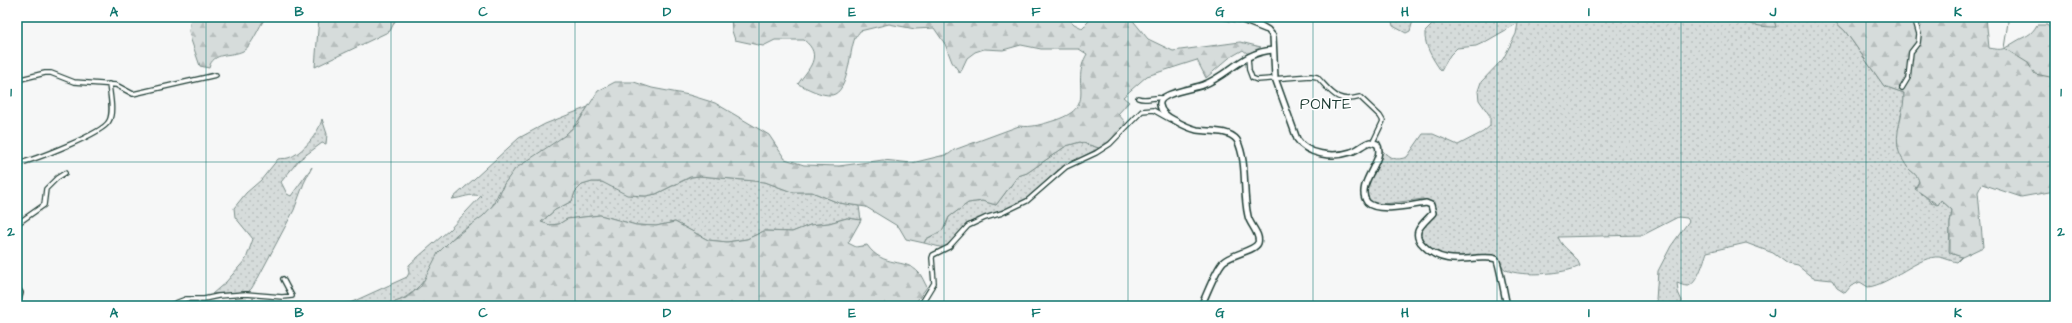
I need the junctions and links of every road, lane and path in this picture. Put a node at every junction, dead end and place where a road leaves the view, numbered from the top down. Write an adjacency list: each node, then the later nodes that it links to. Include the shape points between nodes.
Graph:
1 (1223, 17): 4 (street)
2 (1246, 17): 4 (street)
3 (1914, 17): 11 (street, via 1919,34 1918,43 1911,52 1908,78)
4 (1268, 30): 5 (street, via 1273,36)
5 (1273, 50): 6 (street, via 1256,52); 8 (street)
6 (1248, 57): 8 (street, via 1252,78); 13 (street, via 1208,83)
7 (216, 75): 10 (street, via 133,94)
8 (1275, 78): 15 (street, via 1297,139 1306,149 1317,153 1344,153); 15 (street, via 1317,77 1323,86 1336,96 1360,97 1383,121)
9 (17, 80): 10 (street, via 45,73 74,82)
10 (109, 84): 16 (street, via 111,115 106,126 49,154)
11 (1902, 88)
12 (1138, 98): 13 (street)
13 (1161, 98): 14 (street, via 1159,104)
14 (1170, 118): 23 (street, via 1167,119 1152,110 1142,111 1110,144 1066,167 1027,202 968,226 949,247 932,258 934,283); 24 (street, via 1196,130 1230,134 1237,140 1245,180 1247,213 1258,236 1254,248 1223,262)
15 (1373, 142): 25 (street, via 1379,150 1364,190 1367,202 1384,208 1426,203 1431,205 1433,213 1418,230 1418,241 1437,257 1496,259 1499,263)
16 (17, 164)
17 (65, 173): 18 (street, via 46,189 44,205)
18 (17, 224)
19 (283, 279): 22 (street, via 292,296 218,296 204,300 186,299)
20 (17, 289): 21 (street, via 20,293)
21 (17, 305)
22 (168, 306)
23 (920, 306)
24 (1202, 306)
25 (1507, 306)

